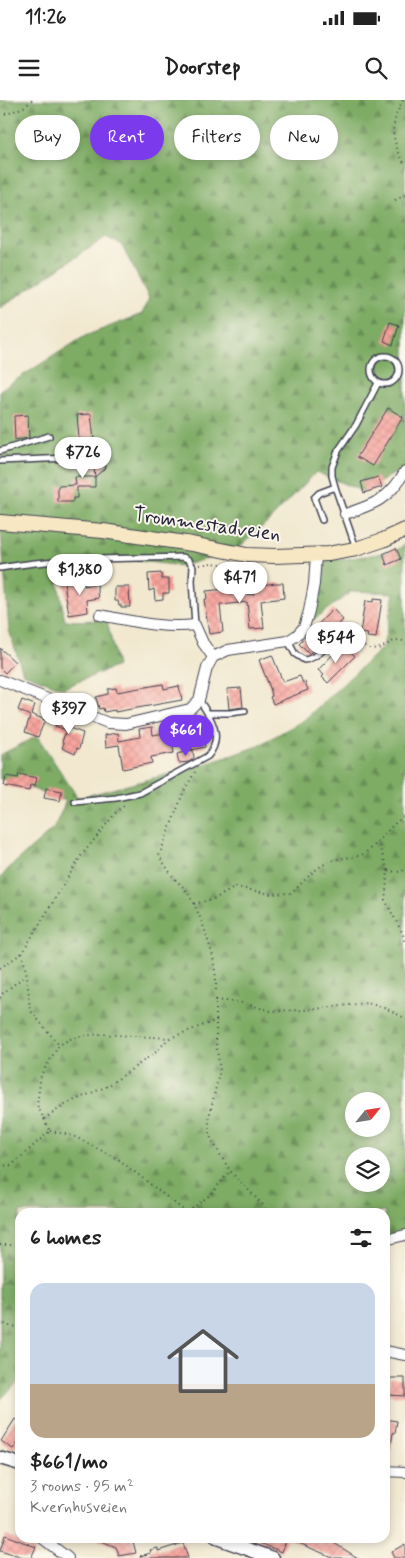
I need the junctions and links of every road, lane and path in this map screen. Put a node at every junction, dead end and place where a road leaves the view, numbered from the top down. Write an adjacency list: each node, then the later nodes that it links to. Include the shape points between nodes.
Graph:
1 (32, 100): 3 (path, via 7,114)
2 (403, 100): 4 (path, via 393,126 396,147)
3 (0, 112)
4 (405, 165)
5 (405, 195): 6 (path)
6 (395, 200)
7 (378, 383): 7 (lane, via 372,376 372,363 379,357 392,358 399,370 396,379 388,384); 13 (lane, via 334,459 332,476)
8 (49, 436): 9 (lane)
9 (0, 451)
10 (68, 458): 11 (lane)
11 (0, 461)
12 (405, 471): 14 (street, via 390,493)
13 (335, 487): 14 (lane); 15 (lane, via 314,498)
14 (345, 514): 18 (lane)
15 (322, 520)
16 (0, 522): 19 (main road, Trommestadveien, via 103,531 247,555)
17 (405, 530): 18 (main road, Trommestadveien)
18 (356, 549): 19 (main road, Trommestadveien)
19 (316, 555): 26 (street, via 314,584 304,627)
20 (236, 566): 21 (path, via 211,563)
21 (193, 567): 22 (lane, via 183,557 54,562); 24 (lane)
22 (0, 568)
23 (100, 614): 24 (street, via 155,626)
24 (195, 625): 28 (street)
25 (353, 639): 26 (lane, via 340,635 309,660 295,654); 27 (path, via 368,649 381,648 394,641)
26 (288, 641): 28 (street, via 228,650)
27 (405, 642)
28 (213, 657): 30 (street)
29 (3, 684): 30 (street, via 108,723 126,724 190,709)
30 (198, 700): 32 (lane)
31 (245, 711): 32 (lane)
32 (208, 713): 33 (lane, via 214,724 216,741 213,750)
33 (200, 761): 34 (lane); 40 (path, via 184,791 159,856)
34 (140, 793): 35 (lane); 42 (path, via 140,799 118,810 81,856)
35 (75, 802)
36 (405, 816): 37 (path)
37 (378, 842): 39 (path); 40 (path, via 364,854 333,860 318,867 292,893 271,894 236,888)
38 (405, 869): 39 (path, via 401,872)
39 (388, 871): 41 (path, via 385,900 403,934)
40 (194, 904): 46 (path, via 213,956)
41 (405, 945)
42 (22, 953): 43 (path); 44 (path)
43 (0, 968)
44 (27, 975): 45 (path); 50 (path, via 30,1010)
45 (0, 998)
46 (216, 1000): 47 (path, via 243,1002 270,1011 367,1003); 48 (path)
47 (405, 1018)
48 (217, 1020): 49 (path); 54 (path, via 220,1070 209,1128 211,1139)
49 (170, 1038): 50 (path, via 99,1034 74,1037); 51 (path, via 108,1086 68,1102)
50 (59, 1045): 51 (path, via 42,1074 37,1105)
51 (44, 1119): 52 (path)
52 (50, 1131): 53 (path, via 12,1165); 55 (path, via 71,1135 118,1159)
53 (0, 1166)
54 (230, 1171): 56 (path, via 211,1194); 57 (path)
55 (182, 1208)
56 (192, 1208)
57 (265, 1208)
58 (405, 1235): 59 (street)
59 (390, 1239)
60 (0, 1245): 61 (path)
61 (15, 1245)
62 (0, 1322): 63 (path)
63 (15, 1327)
64 (390, 1352): 65 (street)
65 (405, 1355)
66 (0, 1458): 67 (street)
67 (15, 1462)
68 (390, 1471): 69 (street)
69 (405, 1472)
70 (48, 1543): 72 (street)
71 (231, 1543): 73 (street)
72 (68, 1558)
73 (273, 1558)

